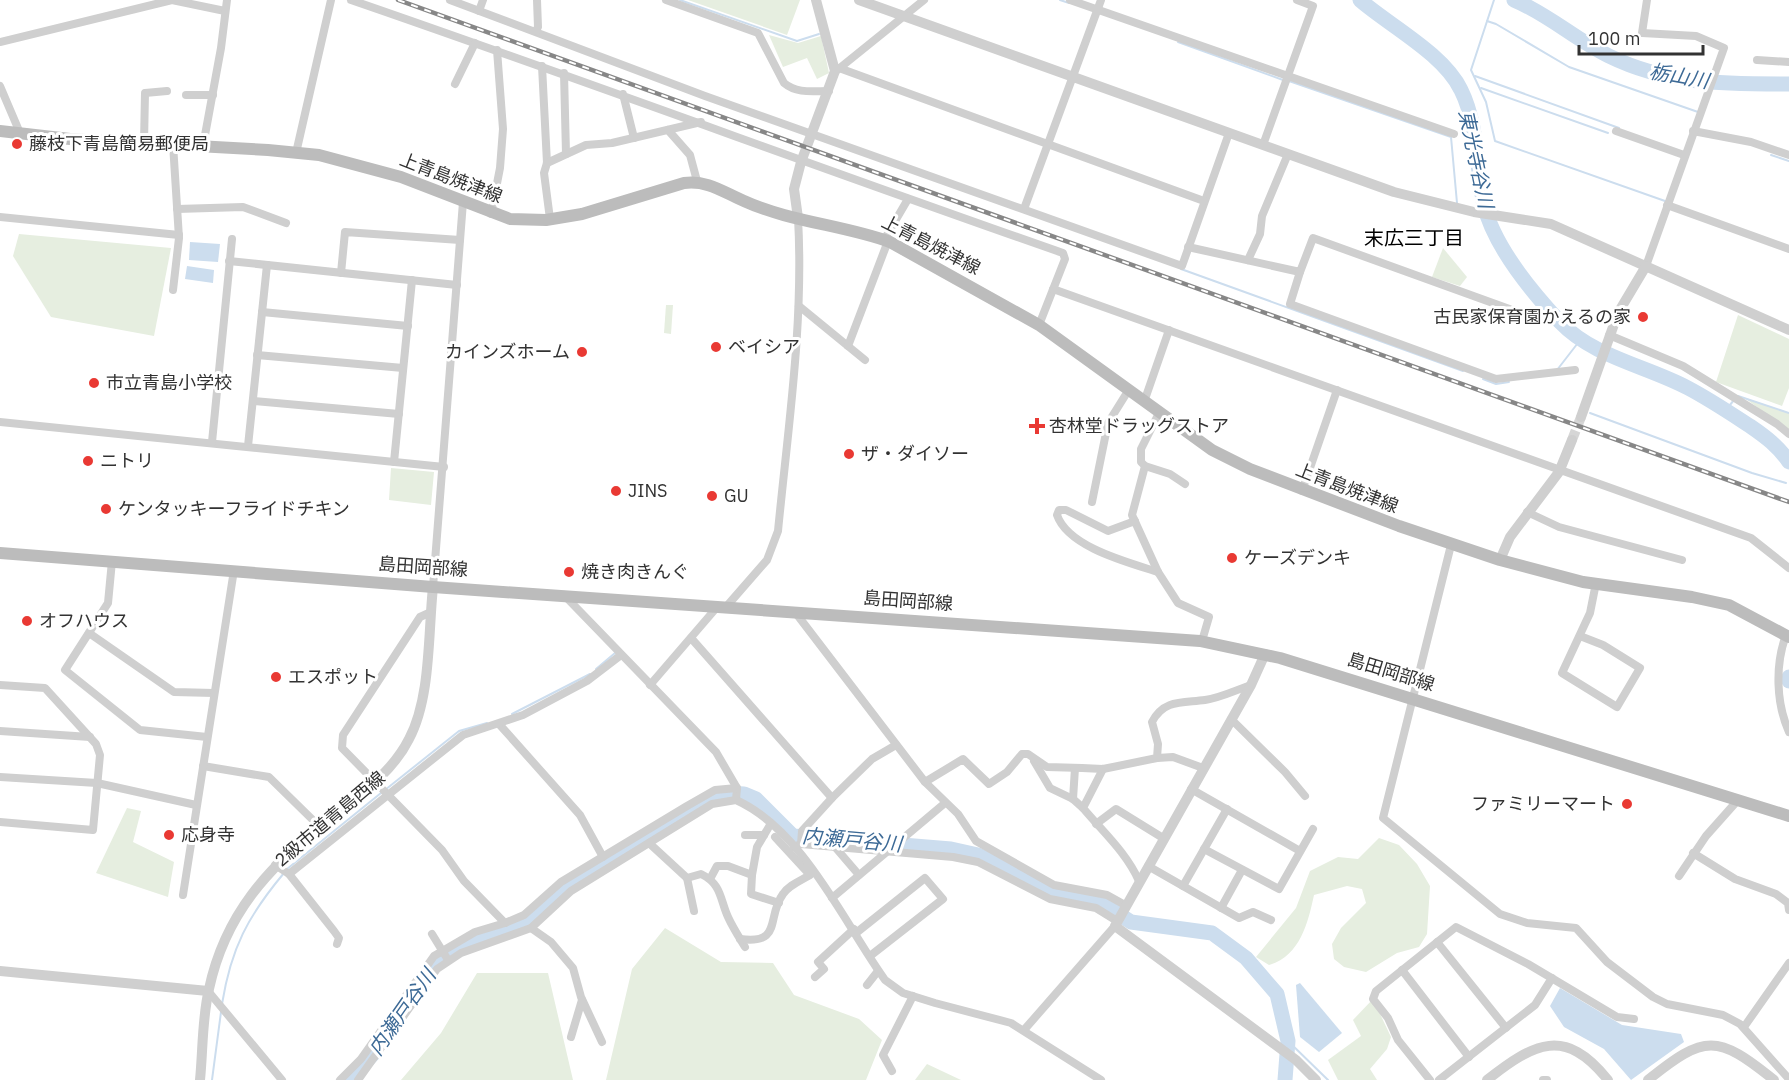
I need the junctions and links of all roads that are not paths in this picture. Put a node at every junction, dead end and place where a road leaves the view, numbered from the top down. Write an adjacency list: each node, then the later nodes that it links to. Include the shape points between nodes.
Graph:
1 (227, 0): 16 (street)
2 (331, 0): 53 (street)
3 (351, 0): 22 (street)
4 (450, 0): 17 (street)
5 (483, 0): 17 (street)
6 (537, 0): 20 (street)
7 (666, 0): 34 (street, via 758,33 790,88)
8 (816, 0): 27 (street)
9 (859, 0): 19 (street)
10 (924, 0): 19 (street)
11 (1070, 0): 18 (street)
12 (1101, 0): 18 (street)
13 (1297, 0): 15 (street)
14 (1647, 0): 40 (street, via 1642,33 1696,36 1724,48)
15 (1314, 3): 29 (street)
16 (225, 11): 21 (street, via 172,0); 37 (street)
17 (479, 11): 20 (street)
18 (1096, 14): 29 (street); 30 (street)
19 (905, 16): 27 (street); 30 (street)
20 (536, 31): 45 (street, via 538,35)
21 (0, 42)
22 (476, 43): 23 (street); 31 (street)
23 (497, 50): 26 (street); 67 (street, via 502,129 500,168)
24 (1757, 60): 25 (street)
25 (1789, 63)
26 (542, 66): 28 (street); 59 (street)
27 (837, 70): 34 (street); 50 (street)
28 (564, 73): 35 (street); 54 (street)
29 (1288, 75): 46 (street); 51 (street)
30 (1073, 76): 44 (street); 50 (street)
31 (455, 84)
32 (0, 86): 43 (street)
33 (167, 91): 48 (street, via 145,93)
34 (829, 91): 45 (street)
35 (623, 94): 38 (street); 47 (street)
36 (186, 95): 37 (street)
37 (213, 95): 52 (street)
38 (701, 122): 39 (street); 58 (street)
39 (668, 130): 47 (street); 60 (street, via 690,155)
40 (1693, 130): 56 (street); 57 (street, via 1751,142)
41 (0, 131): 43 (main road, 上青島焼津線)
42 (1617, 131): 56 (street)
43 (20, 133): 48 (main road, 上青島焼津線)
44 (1229, 133): 51 (street); 62 (street)
45 (813, 134): 58 (street); 66 (street)
46 (1454, 134)
47 (634, 138): 54 (street, via 586,145)
48 (144, 143): 49 (main road, 上青島焼津線)
49 (173, 144): 52 (main road, 上青島焼津線); 65 (street)
50 (1047, 145): 62 (street); 66 (street)
51 (1263, 145): 55 (street)
52 (203, 146): 53 (main road, 上青島焼津線)
53 (296, 153): 63 (main road, 上青島焼津線, via 319,155 401,177)
54 (566, 154): 59 (street)
55 (1288, 154): 78 (street); 81 (street, via 1394,192 1474,212 1551,224)
56 (1684, 155): 64 (street)
57 (1789, 155)
58 (801, 162): 61 (street); 69 (street, via 794,189)
59 (547, 163): 70 (street, via 544,173)
60 (697, 182): 69 (main road, 上青島焼津線); 70 (main road, 上青島焼津線)
61 (908, 199): 75 (street); 86 (street, via 1063,253 1065,259)
62 (1204, 201): 76 (street)
63 (463, 202): 67 (main road, 上青島焼津線); 74 (street)
64 (1667, 205): 77 (street); 81 (street)
65 (177, 209): 71 (street, via 243,207); 72 (street)
66 (1024, 209): 76 (street, via 1182,267)
67 (491, 214): 70 (main road, 上青島焼津線, via 510,219)
68 (0, 217): 72 (street)
69 (798, 218): 75 (main road, 上青島焼津線); 88 (street)
70 (550, 219)
71 (286, 223)
72 (178, 235): 87 (street)
73 (231, 239): 79 (street)
74 (460, 240): 83 (street, via 345,232); 85 (street)
75 (886, 241): 91 (main road, 上青島焼津線); 96 (street)
76 (1188, 247): 78 (street)
77 (1789, 249)
78 (1248, 260): 82 (street)
79 (229, 261): 80 (street); 111 (street)
80 (267, 265): 83 (street); 89 (street)
81 (1646, 266): 94 (street); 95 (street, via 1618,313)
82 (1300, 272): 90 (street, via 1312,238); 100 (street, via 1290,304 1496,379)
83 (341, 273): 84 (street)
84 (412, 280): 85 (street); 92 (street)
85 (457, 285): 115 (street)
86 (1053, 289): 91 (street); 93 (street)
87 (173, 290)
88 (799, 306): 96 (street); 133 (street, via 776,540 767,560)
89 (262, 312): 92 (street); 97 (street)
90 (1527, 315)
91 (1039, 325): 102 (main road, 上青島焼津線)
92 (408, 326): 99 (street)
93 (1169, 330): 101 (street); 104 (street)
94 (1789, 330)
95 (1609, 337): 107 (street); 109 (street, via 1683,366)
96 (848, 346): 98 (street)
97 (257, 355): 99 (street); 103 (street)
98 (865, 360)
99 (403, 368): 106 (street)
100 (1575, 370)
101 (1337, 390): 116 (street); 118 (street)
102 (1128, 391): 104 (main road, 上青島焼津線); 119 (street, via 1108,423)
103 (253, 400): 106 (street); 112 (street)
104 (1144, 402): 105 (main road, 上青島焼津線)
105 (1159, 413): 114 (street, via 1141,448 1141,462); 118 (main road, 上青島焼津線, via 1212,450)
106 (399, 414): 113 (street)
107 (1581, 417)
108 (0, 422): 111 (street)
109 (1789, 434)
110 (1572, 440): 116 (street)
111 (212, 442): 112 (street)
112 (248, 446): 113 (street)
113 (394, 462): 115 (street)
114 (1145, 466): 117 (street); 121 (street, via 1132,515)
115 (444, 467): 131 (street)
116 (1559, 472): 120 (street); 127 (street, via 1751,538)
117 (1185, 484)
118 (1302, 491): 122 (main road, 上青島焼津線)
119 (1092, 502)
120 (1527, 513): 124 (street); 125 (street, via 1559,527)
121 (1135, 521): 129 (street); 129 (street, via 1108,531 1066,510 1057,514 1077,539 1100,552)
122 (1451, 545): 124 (main road, 上青島焼津線); 147 (street)
123 (0, 553): 126 (main road, 島田岡部線)
124 (1500, 560): 130 (main road, 上青島焼津線)
125 (1683, 560)
126 (111, 561): 128 (main road, 島田岡部線); 136 (street, via 108,603)
127 (1789, 568)
128 (234, 570): 131 (main road, 島田岡部線); 146 (street)
129 (1158, 572): 140 (street, via 1178,603 1209,617)
130 (1596, 583): 137 (street); 138 (main road, 上青島焼津線, via 1729,605)
131 (433, 587): 132 (main road, 島田岡部線); 134 (street, 2級市道青島西線)
132 (564, 594): 133 (main road, 島田岡部線); 142 (street)
133 (722, 607): 135 (main road, 島田岡部線); 139 (street)
134 (430, 612): 162 (street, 2級市道青島西線, via 417,723 397,760); 162 (street, via 420,617 341,741 342,748)
135 (795, 612): 140 (main road, 島田岡部線); 154 (street)
136 (89, 633): 146 (street, via 174,692); 153 (street, via 64,670 140,730)
137 (1580, 636): 137 (street, via 1562,673 1617,707 1640,668 1604,645)
138 (1788, 636): 151 (street, via 1780,650 1779,687)
139 (691, 638): 144 (street); 169 (street)
140 (1202, 641): 141 (main road, 島田岡部線)
141 (1265, 654): 145 (street); 147 (main road, 島田岡部線)
142 (621, 655): 144 (street); 149 (street, via 587,681 523,715)
143 (0, 685): 152 (street, via 45,688)
144 (651, 685): 165 (street, via 716,752)
145 (1251, 685): 148 (street); 156 (street, via 1207,700 1174,702 1161,710 1152,722)
146 (214, 693): 153 (street)
147 (1415, 698): 172 (main road, 島田岡部線); 243 (street, via 1383,818 1500,914 1527,923 1576,928 1607,962 1653,996 1667,1004 1723,1015)
148 (1231, 719): 159 (street); 168 (street)
149 (499, 723): 167 (street, via 464,735); 194 (street, via 580,815)
150 (0, 731): 152 (street)
151 (1789, 732)
152 (90, 737): 164 (street, via 99,755)
153 (207, 737): 157 (street)
154 (896, 745): 163 (street); 169 (street, via 872,759)
155 (1031, 757): 158 (street, via 1047,767); 163 (street, via 1022,754 1007,772 989,784 963,759); 170 (street, via 1050,788)
156 (1157, 758): 159 (street, via 1173,757); 160 (street)
157 (203, 766): 174 (street); 180 (street, via 262,773)
158 (1074, 768): 160 (street); 170 (street)
159 (1203, 768): 166 (street)
160 (1103, 769): 175 (street)
161 (0, 777): 164 (street)
162 (375, 781): 167 (street); 180 (street, 2級市道青島西線)
163 (925, 782): 173 (street)
164 (97, 783): 174 (street); 178 (street, via 93,830)
165 (736, 788): 171 (street); 186 (street, via 715,790)
166 (1191, 789): 176 (street); 184 (street)
167 (388, 795): 198 (street); 216 (street)
168 (1305, 796)
169 (832, 798): 187 (street, via 802,831)
170 (1073, 799): 175 (street)
171 (736, 800): 182 (street, via 748,806); 185 (street, via 712,804)
172 (1738, 800): 177 (main road, 島田岡部線); 192 (street)
173 (945, 803): 190 (street); 210 (street, via 986,849 1054,885 1107,895)
174 (196, 805): 208 (street)
175 (1083, 808): 179 (street)
176 (1227, 809): 189 (street); 191 (street)
177 (1789, 816)
178 (0, 822)
179 (1096, 824): 184 (street, via 1116,809); 205 (street, via 1118,846)
180 (319, 826): 195 (street, 2級市道青島西線)
181 (1313, 829): 191 (street)
182 (767, 830): 183 (street); 187 (street); 200 (street, via 757,847); 201 (street)
183 (745, 835)
184 (1164, 838): 196 (street)
185 (649, 843): 193 (street); 203 (street)
186 (622, 845): 193 (street); 194 (street)
187 (798, 846): 188 (street); 207 (street)
188 (836, 847): 190 (street); 199 (street)
189 (1204, 849): 197 (street); 206 (street)
190 (888, 851): 199 (street); 217 (street, via 978,862 1050,899 1095,908)
191 (1300, 851): 197 (street, via 1279,889)
192 (1693, 854): 202 (street); 212 (street, via 1735,879 1776,894 1788,903)
193 (629, 856): 218 (street, via 572,891)
194 (603, 857): 214 (street, via 561,882)
195 (275, 865): 198 (street); 239 (street, 2級市道青島西線, via 228,931)
196 (1148, 866): 205 (street); 206 (street)
197 (1242, 870): 211 (street)
198 (289, 874): 224 (street, via 339,938)
199 (859, 874): 207 (street)
200 (752, 875): 204 (street, via 717,866); 209 (street, via 751,894)
201 (810, 875): 207 (street); 209 (street, via 790,886)
202 (1679, 876)
203 (687, 878): 204 (street, via 701,874); 213 (street)
204 (710, 879): 222 (street, via 722,894 727,916)
205 (1139, 880): 210 (street)
206 (1183, 886): 211 (street)
207 (829, 894): 219 (street)
208 (183, 895)
209 (779, 903): 222 (street, via 773,927 766,936 758,940)
210 (1124, 908): 217 (street)
211 (1221, 908): 215 (street, via 1239,918 1253,912)
212 (1789, 910)
213 (694, 911)
214 (524, 915): 216 (street); 218 (street)
215 (1271, 920)
216 (505, 923): 221 (street)
217 (1116, 923): 245 (street); 256 (street, via 1296,1060)
218 (532, 927): 226 (street); 241 (street, via 566,957)
219 (855, 931): 228 (street); 228 (street, via 926,878 943,899); 236 (street, via 818,962 824,969)
220 (432, 934): 227 (street)
221 (467, 936): 226 (street); 227 (street)
222 (740, 939): 225 (street)
223 (1437, 942): 233 (street); 237 (street, via 1456,927); 244 (street)
224 (337, 944)
225 (745, 947)
226 (473, 948): 229 (street)
227 (442, 950): 229 (street); 231 (street)
228 (870, 956): 232 (street)
229 (448, 960): 235 (street)
230 (1789, 963): 243 (street)
231 (425, 965): 235 (street); 253 (street, via 361,1059)
232 (878, 970): 238 (street); 240 (street, via 885,980)
233 (1402, 970): 248 (street); 257 (street, via 1376,991 1373,999 1398,1040)
234 (0, 971): 239 (street)
235 (435, 973): 254 (street)
236 (815, 977)
237 (1552, 978): 242 (street, via 1617,1017); 244 (street, via 1535,1005)
238 (867, 984)
239 (208, 991): 251 (street, 2級市道青島西線); 252 (street)
240 (913, 996): 245 (street); 249 (street, via 883,1055)
241 (582, 1000): 246 (street); 247 (street)
242 (1634, 1019)
243 (1744, 1027): 250 (street)
244 (1506, 1028): 248 (street)
245 (1024, 1030): 255 (street)
246 (571, 1037)
247 (602, 1042)
248 (1469, 1057): 258 (street)
249 (892, 1071)
250 (1789, 1079)
251 (200, 1080)
252 (282, 1080)
253 (340, 1080)
254 (358, 1080)
255 (1101, 1080)
256 (1316, 1080)
257 (1430, 1080)
258 (1439, 1080)
259 (1487, 1080): 260 (street, via 1523,1053 1556,1046 1591,1059)
260 (1608, 1080)
261 (1648, 1080): 262 (street, via 1686,1051 1711,1045 1733,1049)
262 (1774, 1080)

